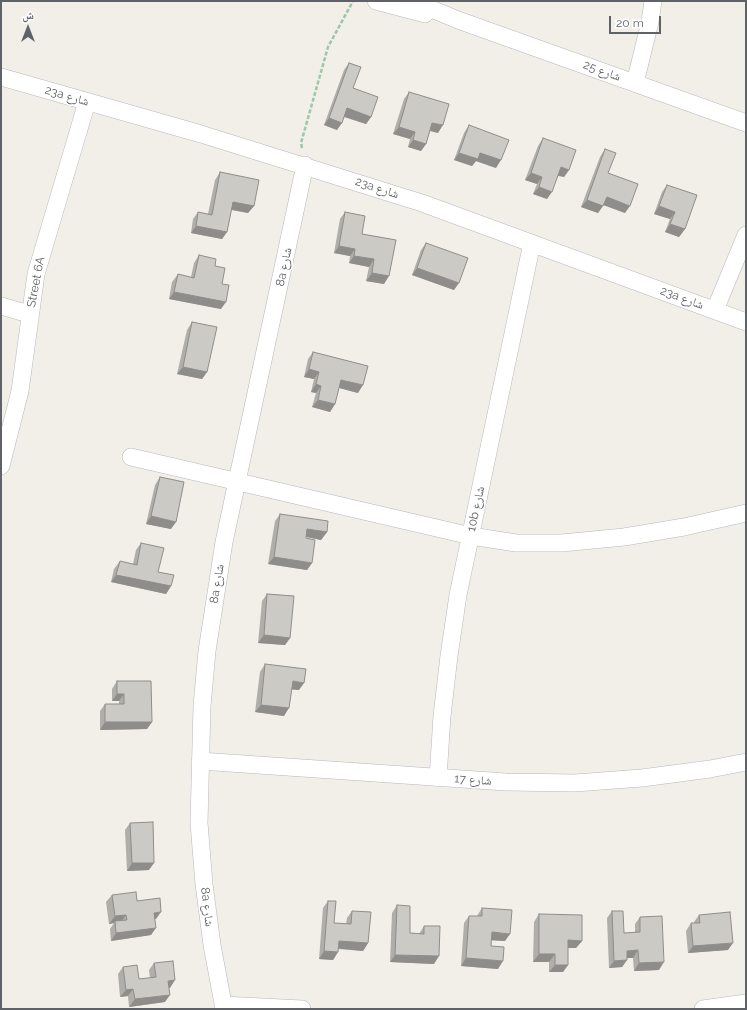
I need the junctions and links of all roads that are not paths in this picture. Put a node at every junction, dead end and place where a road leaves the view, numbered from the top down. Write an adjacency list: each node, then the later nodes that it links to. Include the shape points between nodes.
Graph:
1 (376, 1): 4 (street, شارع 25)
2 (412, 1): 4 (street, شارع 25)
3 (653, 1): 6 (street, via 643,20)
4 (458, 20): 6 (street, شارع 25)
5 (1, 77): 7 (street, 23a شارع)
6 (629, 81): 8 (street, شارع 25)
7 (87, 102): 9 (street, 23a شارع); 14 (street, Street 6A, via 41,254)
8 (746, 123)
9 (305, 165): 11 (street, 23a شارع, via 422,203); 18 (street, 8a شارع)
10 (746, 235): 13 (street)
11 (532, 243): 13 (street, 23a شارع); 20 (street, 10b شارع)
12 (1, 306): 14 (street)
13 (714, 310): 15 (street, 23a شارع)
14 (30, 314): 17 (street, Street 6A, via 20,391)
15 (746, 322)
16 (131, 457): 18 (street)
17 (1, 466)
18 (238, 482): 20 (street); 21 (street, 8a شارع, via 224,542 207,651)
19 (746, 513): 20 (street, via 684,528 570,542 516,542)
20 (471, 536): 23 (street, 10b شارع, via 458,595 449,656)
21 (200, 761): 23 (street, شارع 17); 25 (street, 8a شارع, via 199,823 204,884)
22 (746, 762): 23 (street, شارع 17, via 642,778 574,783)
23 (438, 778)
24 (746, 1003): 27 (street)
25 (223, 1007): 26 (street)
26 (302, 1009)
27 (703, 1009)

